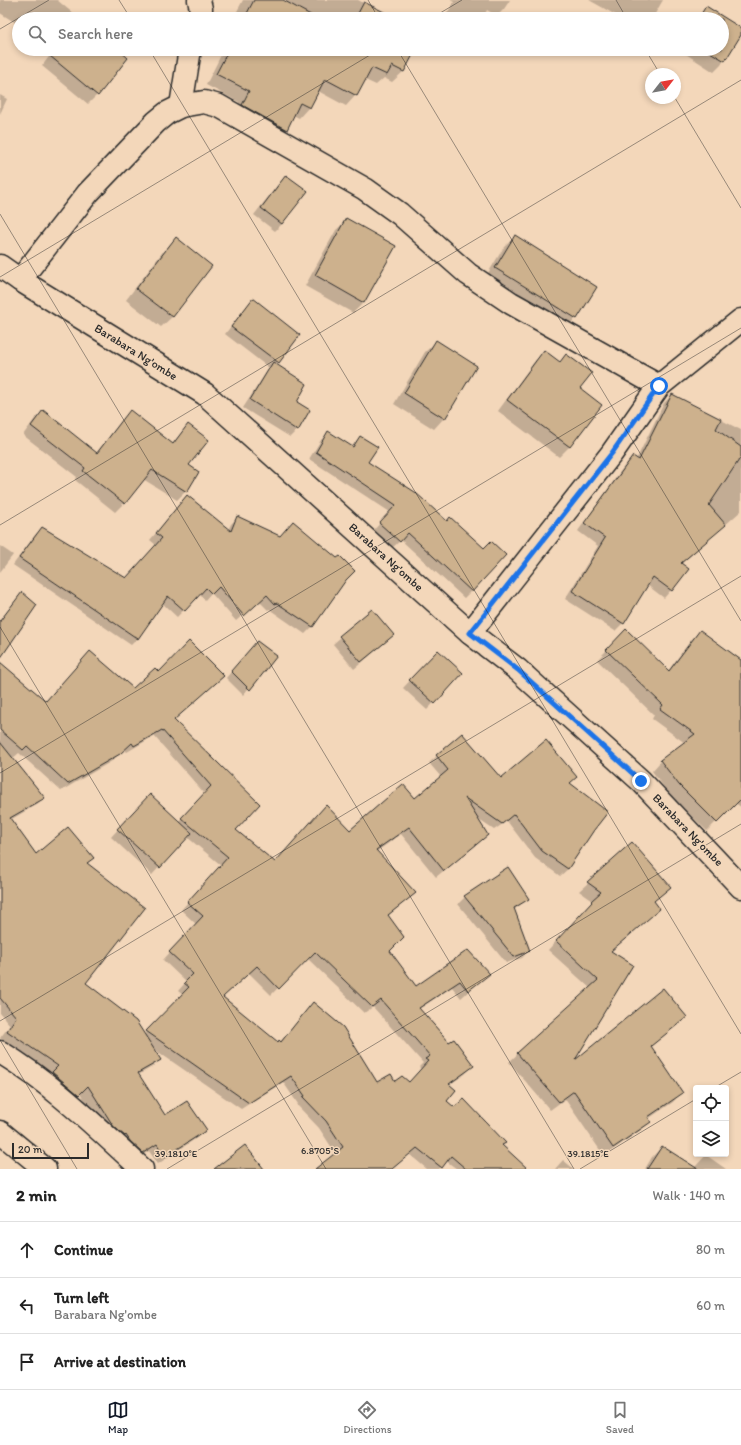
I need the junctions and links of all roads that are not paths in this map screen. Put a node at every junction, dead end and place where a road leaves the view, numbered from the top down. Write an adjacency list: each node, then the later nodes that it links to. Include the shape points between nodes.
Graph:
1 (199, 0): 2 (street)
2 (200, 12)
3 (189, 56): 4 (street)
4 (181, 106): 6 (street, via 156,122 88,193); 8 (street, via 204,102 219,106 365,189 400,214 468,274 492,291)
5 (0, 266): 6 (street, Barabara Ng'ombe)
6 (20, 280): 9 (street, Barabara Ng'ombe, via 205,394)
7 (741, 320): 8 (street)
8 (659, 386): 9 (street, via 612,453)
9 (470, 633): 10 (street, Barabara Ng'ombe, via 518,670 641,781)
10 (741, 886)
11 (0, 1052): 14 (street, via 62,1097)
12 (0, 1132): 13 (street)
13 (45, 1169)
14 (142, 1169)

